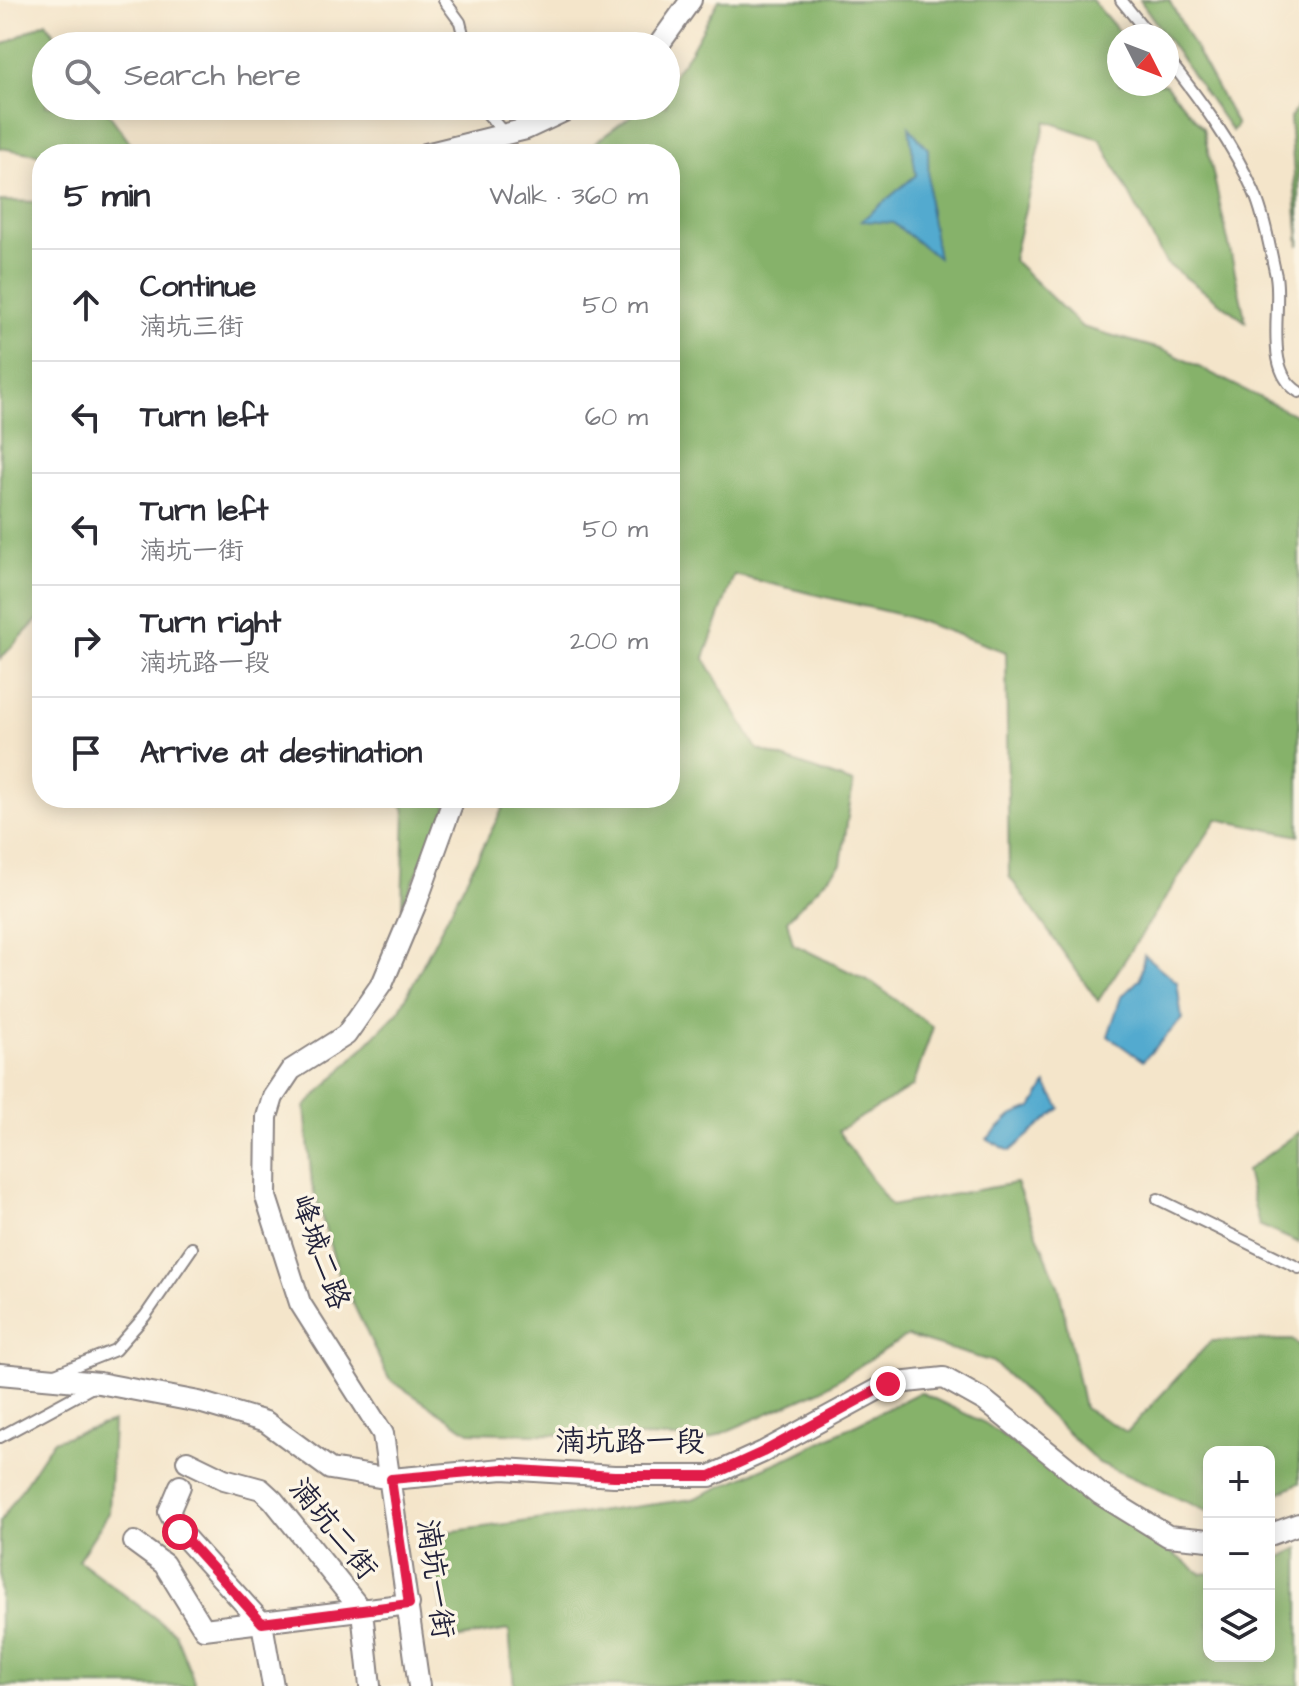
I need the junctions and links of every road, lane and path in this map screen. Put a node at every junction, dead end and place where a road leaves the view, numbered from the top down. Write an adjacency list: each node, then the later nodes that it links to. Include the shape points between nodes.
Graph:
1 (444, 0): 5 (lane)
2 (691, 0): 6 (street)
3 (1121, 0): 4 (lane)
4 (1140, 24)
5 (462, 32)
6 (668, 32)
7 (1179, 73): 12 (lane, via 1255,193 1277,280 1275,346 1290,386)
8 (494, 120): 10 (lane)
9 (540, 120): 10 (street)
10 (506, 134): 11 (street)
11 (466, 144)
12 (1299, 392)
13 (450, 808): 22 (street, 峰城二路, via 383,982 346,1035 291,1070 267,1117 266,1197 300,1303 383,1434)
14 (1158, 1199): 16 (lane)
15 (192, 1248): 18 (lane, via 115,1350)
16 (1299, 1268)
17 (0, 1374): 18 (street, 湳坑路一段)
18 (42, 1380): 19 (street, 湳坑路一段)
19 (99, 1383): 20 (lane); 22 (street, 湳坑路一段, via 199,1402 266,1422 330,1469)
20 (0, 1437)
21 (187, 1461): 29 (street, 湳坑二街, via 261,1489)
22 (391, 1479): 26 (street, 湳坑路一段, via 503,1469 710,1476 888,1384 944,1378 985,1401 1100,1494 1168,1536); 28 (street, 湳坑一街)
23 (180, 1486): 30 (street, via 169,1512 180,1532)
24 (1299, 1524): 25 (street)
25 (1275, 1533)
26 (1203, 1539)
27 (134, 1542): 30 (street, via 164,1564 204,1629)
28 (409, 1604): 29 (street); 33 (street, 湳坑一街)
29 (362, 1611): 30 (street); 32 (street, 湳坑二街)
30 (262, 1623): 31 (street)
31 (273, 1686)
32 (370, 1686)
33 (419, 1686)

